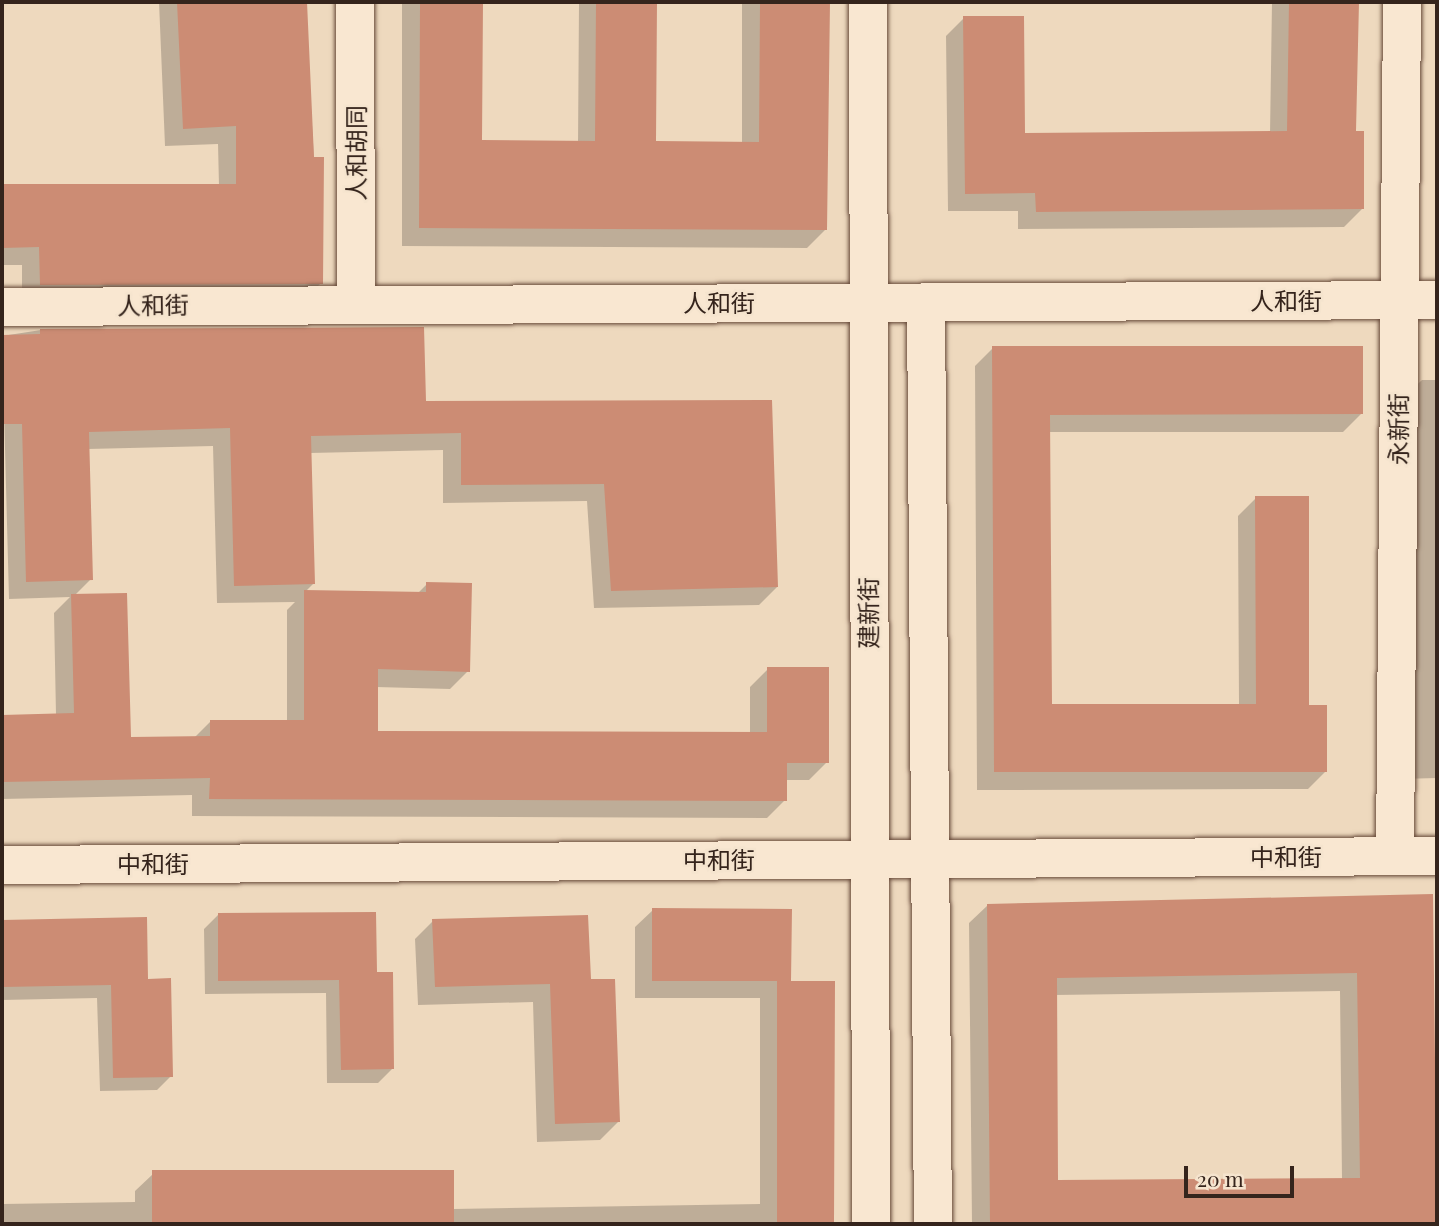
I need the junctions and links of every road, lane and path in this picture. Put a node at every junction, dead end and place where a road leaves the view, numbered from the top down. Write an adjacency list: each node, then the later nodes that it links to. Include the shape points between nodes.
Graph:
1 (355, 2): 8 (street, 人和胡同)
2 (868, 2): 6 (street, 建新街)
3 (1402, 2): 4 (street, 永新街)
4 (1399, 300): 5 (street, 人和街); 7 (street, 人和街); 10 (street, 永新街)
5 (1437, 300)
6 (869, 302): 7 (street, 人和街); 8 (street, 人和街); 12 (street, 建新街)
7 (926, 302): 13 (street)
8 (356, 303): 9 (street, 人和街)
9 (2, 307)
10 (1395, 856): 11 (street, 中和街); 13 (street, 中和街)
11 (1437, 856)
12 (867, 859): 13 (street, 中和街); 14 (street, 中和街); 15 (street, 建新街)
13 (931, 859): 16 (street)
14 (2, 865)
15 (870, 1224)
16 (933, 1224)

